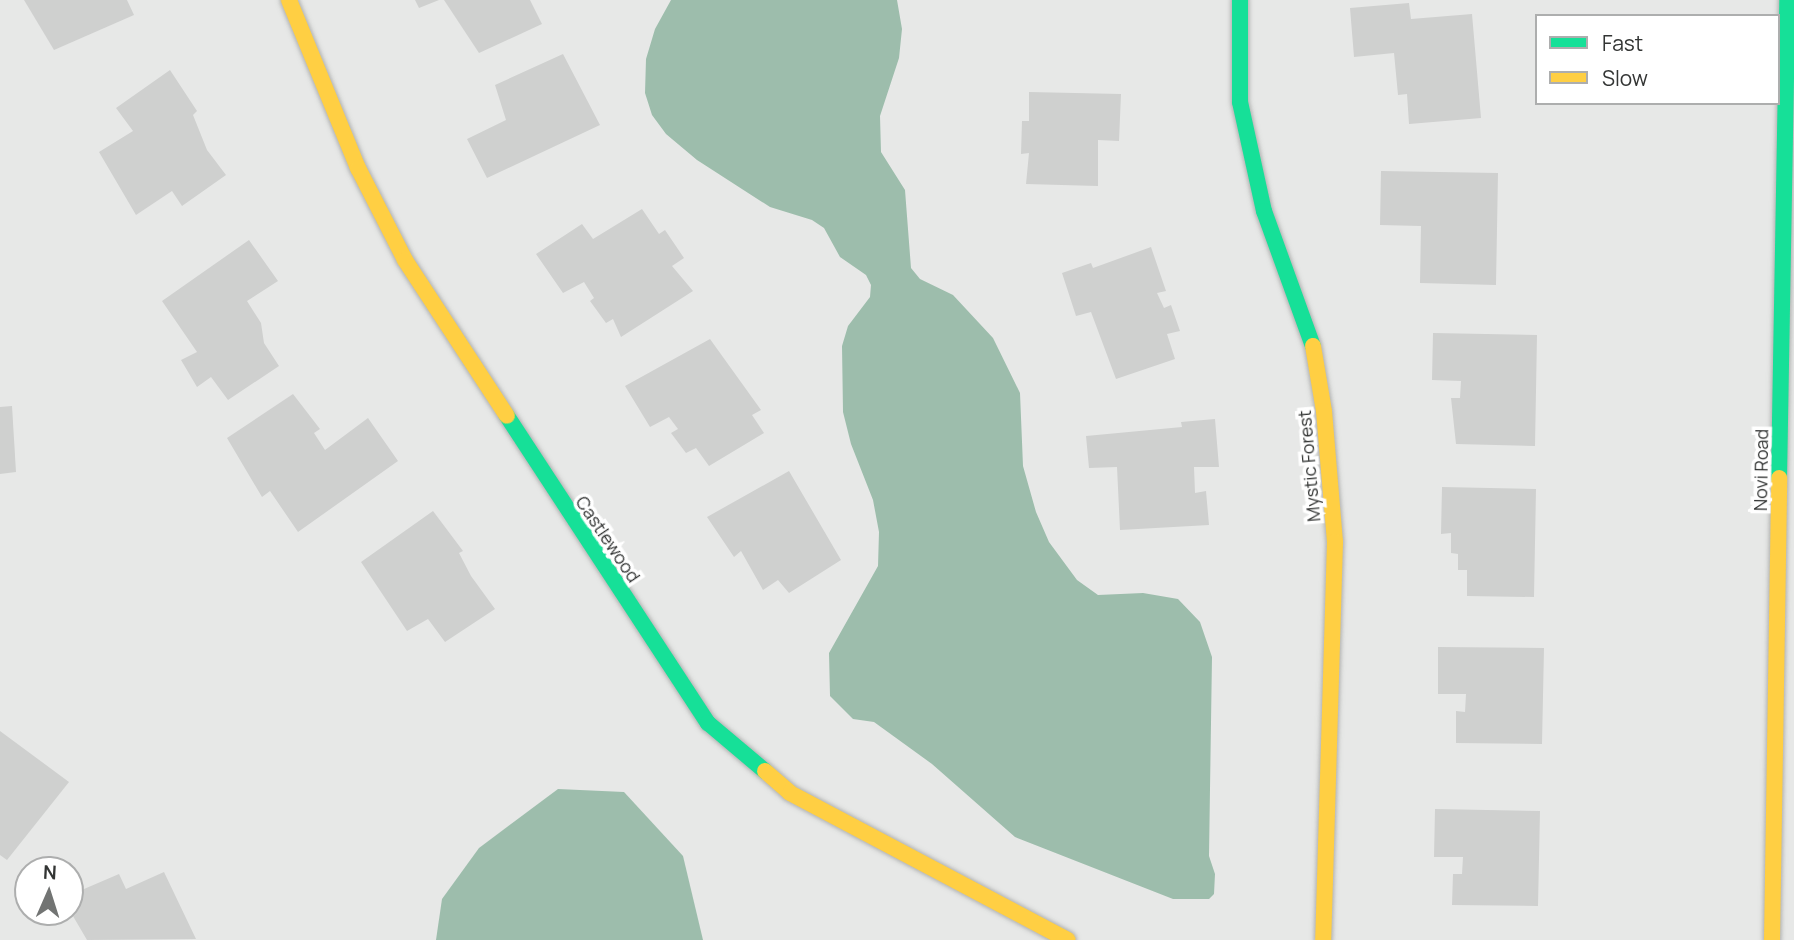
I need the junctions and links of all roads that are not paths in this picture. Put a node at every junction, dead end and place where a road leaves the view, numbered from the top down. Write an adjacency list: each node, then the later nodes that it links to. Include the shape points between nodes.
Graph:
1 (289, 0): 4 (street, Castlewood, via 358,168 405,260 708,723 790,793)
2 (1240, 0): 5 (street, Mystic Forest, via 1240,102 1264,211 1313,346 1325,424 1335,541)
3 (1787, 0): 6 (street, Novi Road)
4 (1068, 940)
5 (1323, 940)
6 (1772, 940)

